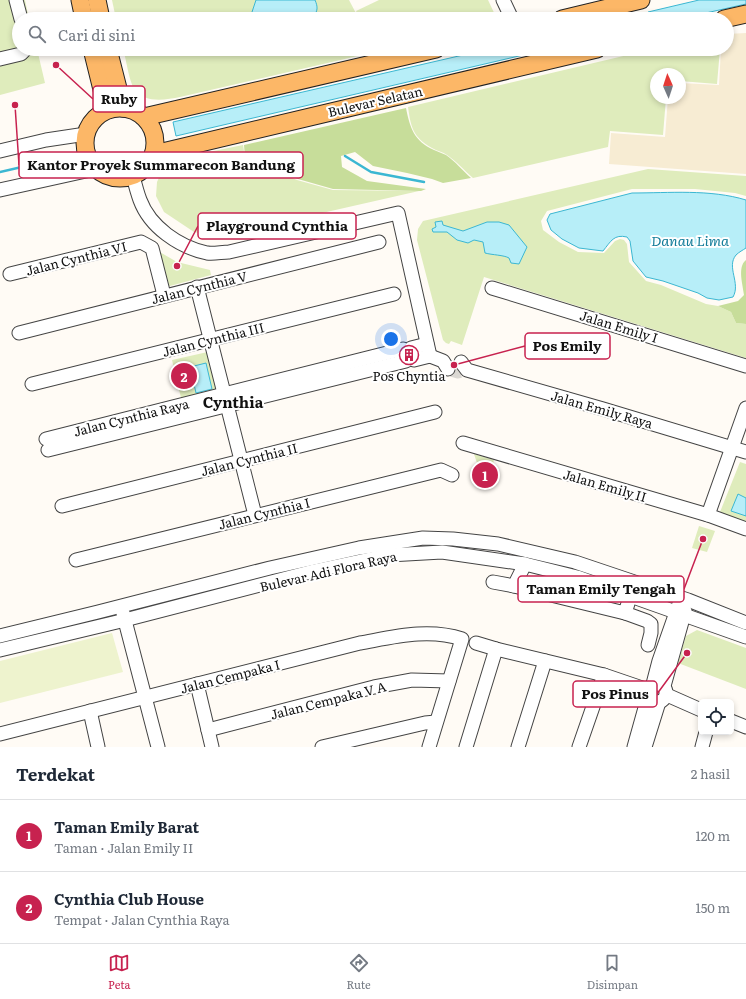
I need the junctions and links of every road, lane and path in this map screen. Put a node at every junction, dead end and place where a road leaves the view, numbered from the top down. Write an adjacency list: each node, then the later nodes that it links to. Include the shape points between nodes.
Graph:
1 (16, 0): 6 (street)
2 (80, 0): 7 (main road)
3 (97, 0): 8 (main road)
4 (503, 0): 9 (street)
5 (641, 0): 10 (main road)
6 (19, 12)
7 (83, 12)
8 (100, 12)
9 (509, 12)
10 (591, 12)
11 (746, 14): 12 (main road)
12 (734, 17)
13 (13, 56): 18 (street)
14 (95, 56): 19 (main road)
15 (109, 56): 19 (main road)
16 (406, 56): 20 (main road)
17 (567, 56): 23 (main road, Bulevar Selatan)
18 (0, 59)
19 (115, 109): 20 (main road, via 131,109); 21 (main road, via 94,119)
20 (144, 117): 23 (main road, via 153,130)
21 (86, 134): 22 (street); 24 (main road, via 85,149)
22 (0, 151)
23 (154, 154): 25 (main road, via 146,167)
24 (95, 169): 25 (main road, via 109,177); 26 (street)
25 (133, 176): 35 (street, via 140,201 168,237 188,248 209,253 229,252 398,213)
26 (0, 190)
27 (379, 242): 29 (street, Jalan Cynthia V)
28 (10, 274): 32 (street, Jalan Cynthia VI, via 141,242 152,248)
29 (197, 287): 32 (street, Jalan Cynthia V); 34 (street)
30 (492, 288): 36 (street, Jalan Emily I)
31 (394, 294): 34 (street, Jalan Cynthia III)
32 (164, 295): 33 (street, Jalan Cynthia V)
33 (19, 333)
34 (211, 339): 37 (street, Jalan Cynthia III); 38 (street)
35 (428, 350): 38 (street, Jalan Cynthia Raya); 43 (street, Jalan Emily Raya, via 454,364)
36 (746, 366)
37 (32, 384)
38 (226, 400): 42 (street, Jalan Cynthia Raya); 45 (street)
39 (746, 408): 43 (street)
40 (435, 412): 45 (street, Jalan Cynthia II)
41 (463, 443): 49 (street, Jalan Emily II)
42 (47, 444)
43 (732, 447): 44 (street, Jalan Emily Raya); 49 (street)
44 (746, 452)
45 (242, 460): 47 (street, Jalan Cynthia II); 48 (street)
46 (452, 475): 48 (street, Jalan Cynthia I, via 441,470)
47 (62, 506)
48 (255, 515): 52 (street, Jalan Cynthia I)
49 (708, 515): 50 (street, Jalan Emily II)
50 (746, 529)
51 (359, 548): 53 (street); 58 (street, Bulevar Adi Flora Raya, via 423,538 498,544 575,562); 59 (street, Bulevar Adi Flora Raya)
52 (76, 560)
53 (363, 561): 54 (street, Bulevar Adi Flora Raya, via 389,555 442,552); 62 (street, Bulevar Adi Flora Raya, via 314,571)
54 (525, 564): 56 (street); 57 (street, Bulevar Adi Flora Raya, via 577,577)
55 (493, 582): 56 (street)
56 (514, 586): 60 (street)
57 (630, 597): 60 (street); 61 (street, Bulevar Adi Flora Raya)
58 (684, 599): 61 (street); 63 (street, Bulevar Adi Flora Raya)
59 (117, 607): 62 (street); 64 (street, Bulevar Adi Flora Raya)
60 (625, 612): 67 (street, via 651,624)
61 (680, 614): 65 (street, Bulevar Adi Flora Raya); 74 (street, via 659,661)
62 (121, 621): 69 (street, Bulevar Adi Flora Raya); 75 (street)
63 (746, 623)
64 (0, 636)
65 (746, 637)
66 (476, 643): 68 (street)
67 (648, 644)
68 (496, 649): 70 (street); 90 (street)
69 (0, 650)
70 (545, 661): 71 (street); 91 (street)
71 (604, 675): 74 (street); 92 (street)
72 (449, 681): 73 (street, Jalan Cempaka I, via 462,639 414,633 360,643); 78 (street); 81 (street, Jalan Cempaka V A, via 412,680 374,687)
73 (197, 684): 75 (street, Jalan Cempaka I); 81 (street)
74 (656, 693): 76 (street); 93 (street); 94 (street)
75 (141, 698): 77 (street, Jalan Cempaka I); 85 (street); 86 (street)
76 (698, 709)
77 (90, 711): 82 (street, Jalan Cempaka I); 84 (street)
78 (436, 722): 88 (street); 89 (street)
79 (734, 722): 80 (street)
80 (746, 727)
81 (208, 730): 87 (street)
82 (0, 734)
83 (705, 735): 95 (street)
84 (98, 747)
85 (148, 747)
86 (158, 747)
87 (212, 747)
88 (322, 747)
89 (429, 747)
90 (466, 747)
91 (518, 747)
92 (579, 747)
93 (634, 747)
94 (645, 747)
95 (702, 747)

